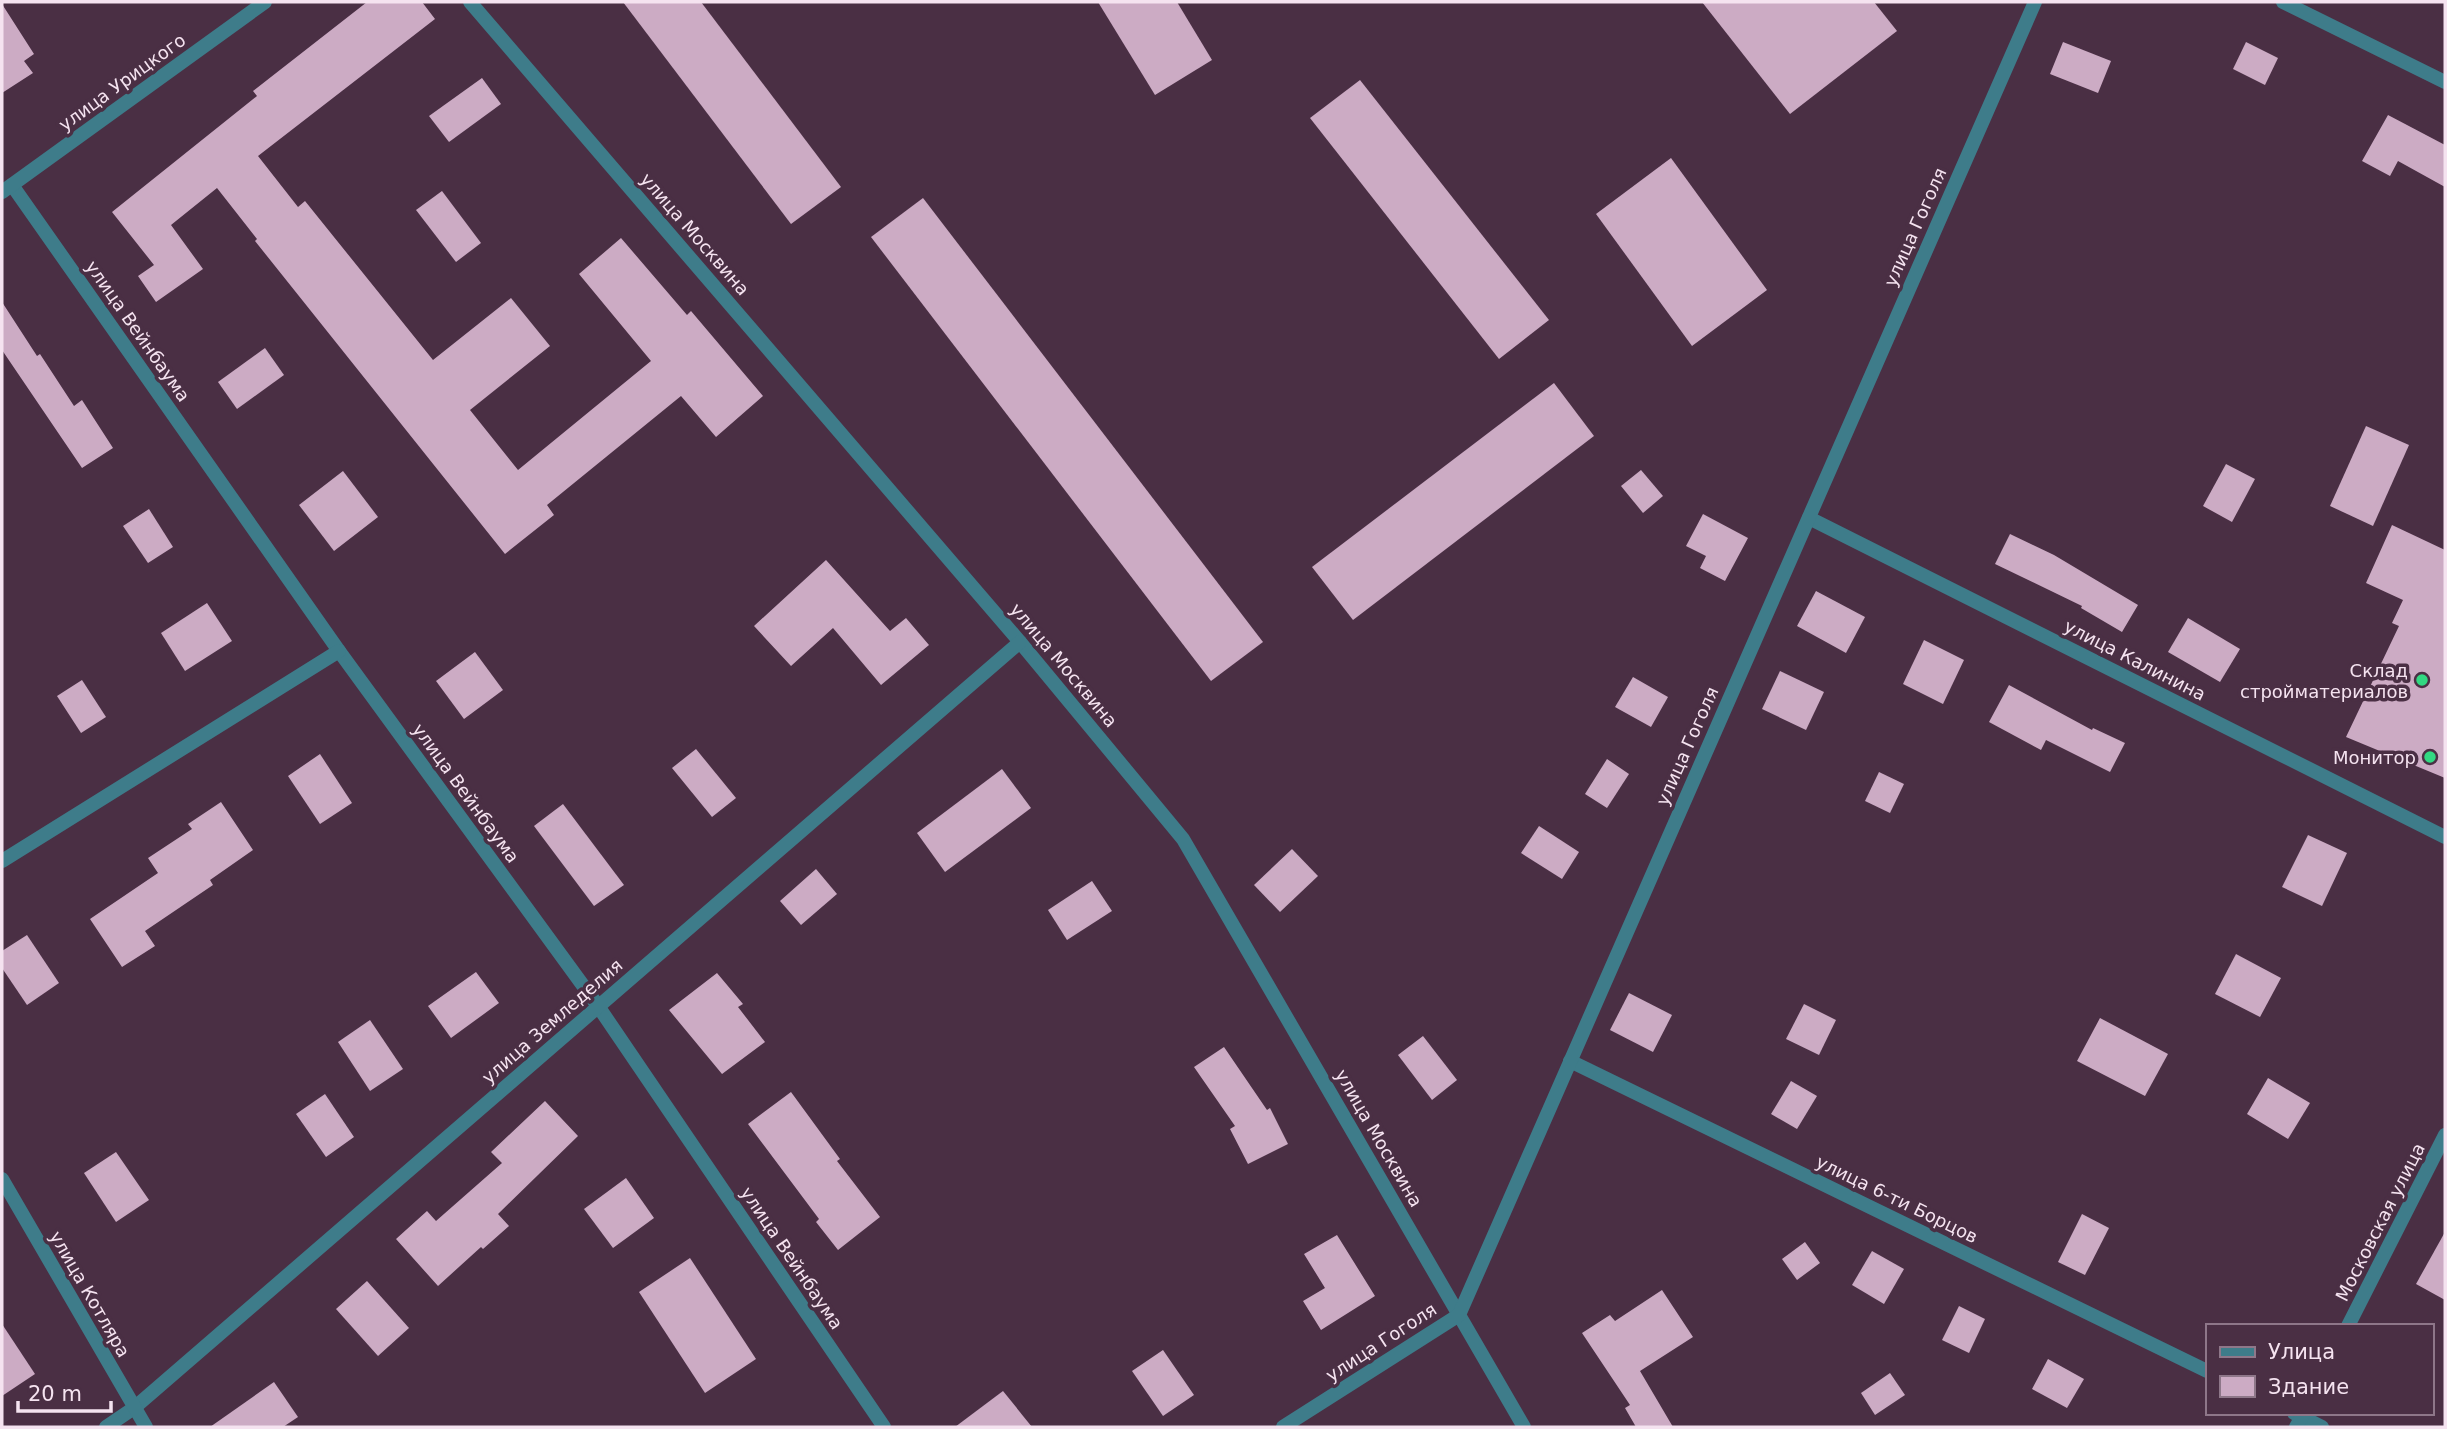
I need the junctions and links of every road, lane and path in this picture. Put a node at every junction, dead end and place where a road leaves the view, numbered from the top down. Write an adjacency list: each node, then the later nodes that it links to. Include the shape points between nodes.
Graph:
1 (265, 2): 6 (street, улица Урицкого)
2 (470, 2): 8 (street, улица Москвина)
3 (2035, 2): 7 (street, улица Гоголя)
4 (2283, 2): 5 (street)
5 (2445, 82)
6 (7, 189): 9 (street, улица Вейнбаума)
7 (1808, 519): 10 (street, улица Калинина); 13 (street, улица Гоголя)
8 (1020, 642): 12 (street, улица Земледелия); 16 (street, улица Москвина, via 1183,839)
9 (339, 652): 11 (street); 12 (street, улица Вейнбаума)
10 (2445, 837)
11 (2, 861)
12 (598, 1006): 19 (street, улица Земледелия); 23 (street, улица Вейнбаума)
13 (1570, 1061): 16 (street, улица Гоголя); 18 (street, улица 6-ти Борцов)
14 (2445, 1135): 17 (street, Московская улица)
15 (2, 1180): 19 (street, улица Котляра)
16 (1459, 1315): 24 (street, улица Гоголя); 25 (street, улица Москвина)
17 (2349, 1324)
18 (2206, 1371)
19 (134, 1408): 21 (street, улица Земледелия); 22 (street, улица Котляра)
20 (2299, 1418): 26 (street)
21 (106, 1427)
22 (146, 1427)
23 (884, 1427)
24 (1283, 1427)
25 (1524, 1427)
26 (2322, 1427)

